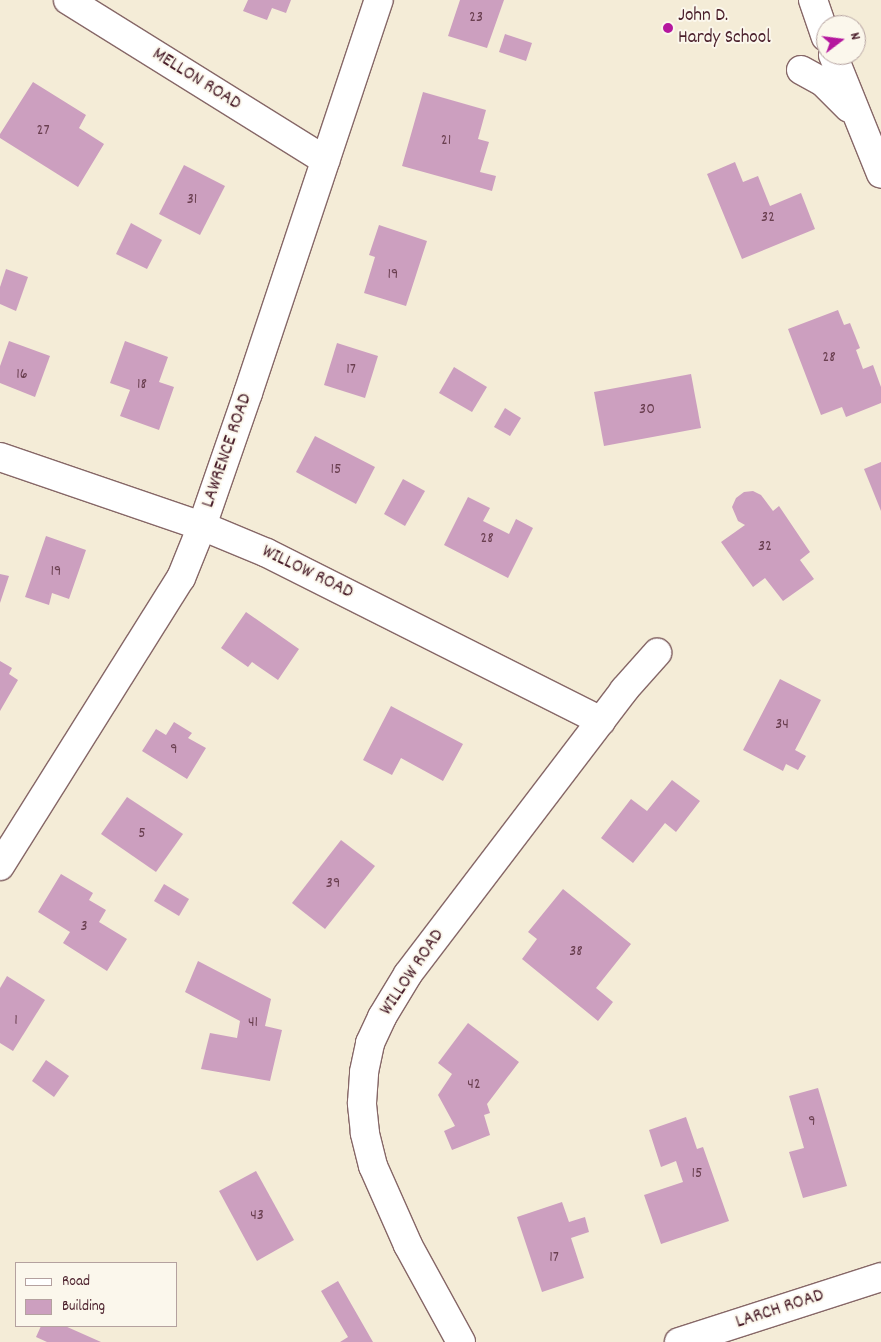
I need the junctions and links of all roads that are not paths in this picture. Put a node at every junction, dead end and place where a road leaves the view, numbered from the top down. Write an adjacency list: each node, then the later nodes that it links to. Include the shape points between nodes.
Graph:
1 (68, 0): 8 (street, MELLON ROAD)
2 (379, 0): 8 (street, LAWRENCE ROAD)
3 (813, 0): 4 (street)
4 (818, 15)
5 (837, 65): 7 (street)
6 (801, 70): 7 (street, via 836,92)
7 (864, 133): 9 (street)
8 (325, 160): 11 (street, LAWRENCE ROAD)
9 (881, 174)
10 (0, 457): 11 (street, WILLOW ROAD)
11 (202, 526): 13 (street, WILLOW ROAD, via 291,564); 14 (street, LAWRENCE ROAD, via 170,597)
12 (657, 653): 13 (street, WILLOW ROAD, via 629,683)
13 (601, 721): 16 (street, WILLOW ROAD, via 398,989 382,1017 366,1057 362,1103 373,1166 408,1245)
14 (0, 866)
15 (881, 1277): 17 (street, LARCH ROAD)
16 (461, 1342)
17 (679, 1342)

